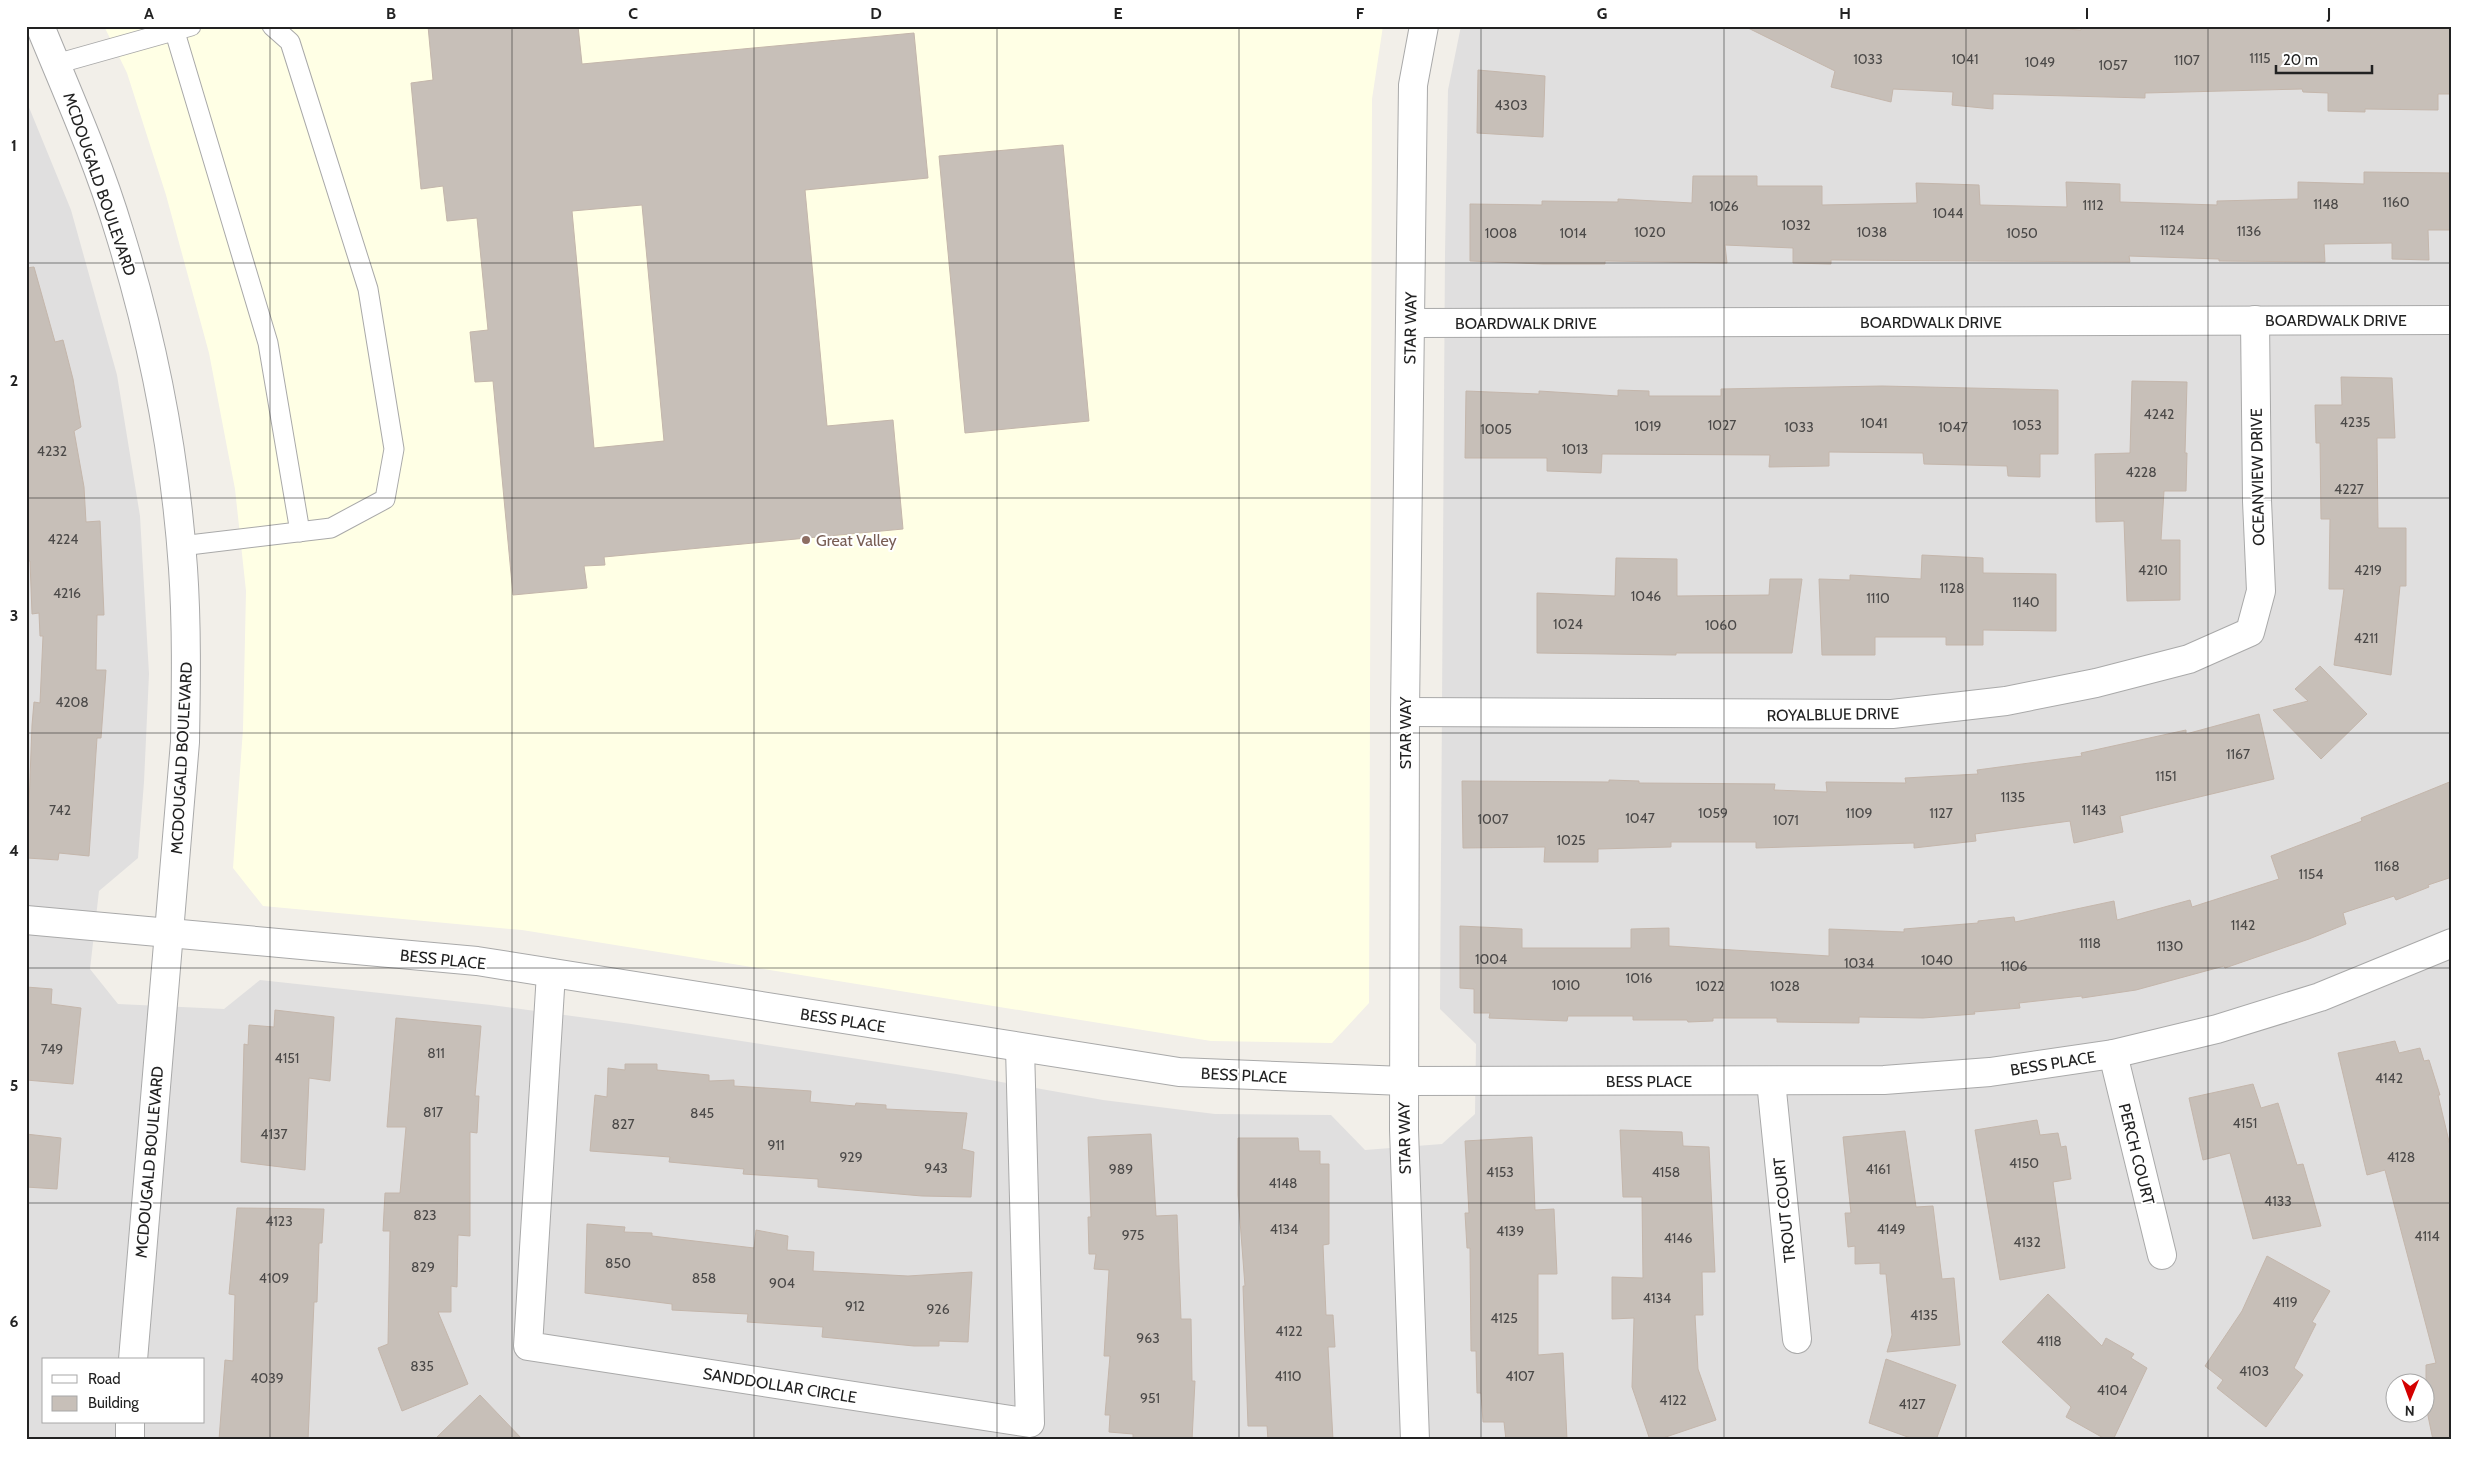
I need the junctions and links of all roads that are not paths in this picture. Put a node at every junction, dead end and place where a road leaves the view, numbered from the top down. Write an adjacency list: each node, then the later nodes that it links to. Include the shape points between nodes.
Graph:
1 (40, 26): 5 (street, MCDOUGALD BOULEVARD)
2 (272, 26): 9 (lane, via 290,42 368,289 394,449 385,498 331,528)
3 (1424, 26): 8 (street, STAR WAY, via 1413,85)
4 (183, 28): 5 (lane); 9 (lane, via 268,343)
5 (56, 64): 10 (street, MCDOUGALD BOULEVARD, via 113,211 142,312 161,397 175,482)
6 (2255, 320): 7 (street, BOARDWALK DRIVE); 8 (street, BOARDWALK DRIVE); 11 (street, OCEANVIEW DRIVE, via 2261,591)
7 (2452, 320)
8 (1410, 323): 12 (street, STAR WAY)
9 (300, 532): 10 (lane)
10 (181, 546): 14 (street, MCDOUGALD BOULEVARD, via 187,655 185,742)
11 (2250, 632): 12 (street, ROYALBLUE DRIVE, via 2189,659 2096,683 2006,701 1892,714)
12 (1405, 712): 19 (street, STAR WAY)
13 (26, 920): 14 (street, BESS PLACE)
14 (169, 933): 16 (street, BESS PLACE, via 477,961); 23 (street, MCDOUGALD BOULEVARD)
15 (2452, 943): 18 (street, BESS PLACE, via 2320,997 2217,1029)
16 (551, 973): 17 (street, BESS PLACE); 17 (street, SANDDOLLAR CIRCLE, via 528,1346 1030,1423)
17 (1020, 1048): 19 (street, BESS PLACE, via 1179,1072)
18 (2113, 1054): 20 (street, BESS PLACE, via 1990,1072 1884,1080); 21 (street, PERCH COURT)
19 (1404, 1081): 20 (street, BESS PLACE); 26 (street, STAR WAY)
20 (1771, 1081): 22 (street, TROUT COURT)
21 (2162, 1255)
22 (1797, 1339)
23 (133, 1358)
24 (130, 1424): 25 (street)
25 (130, 1440)
26 (1415, 1440)

